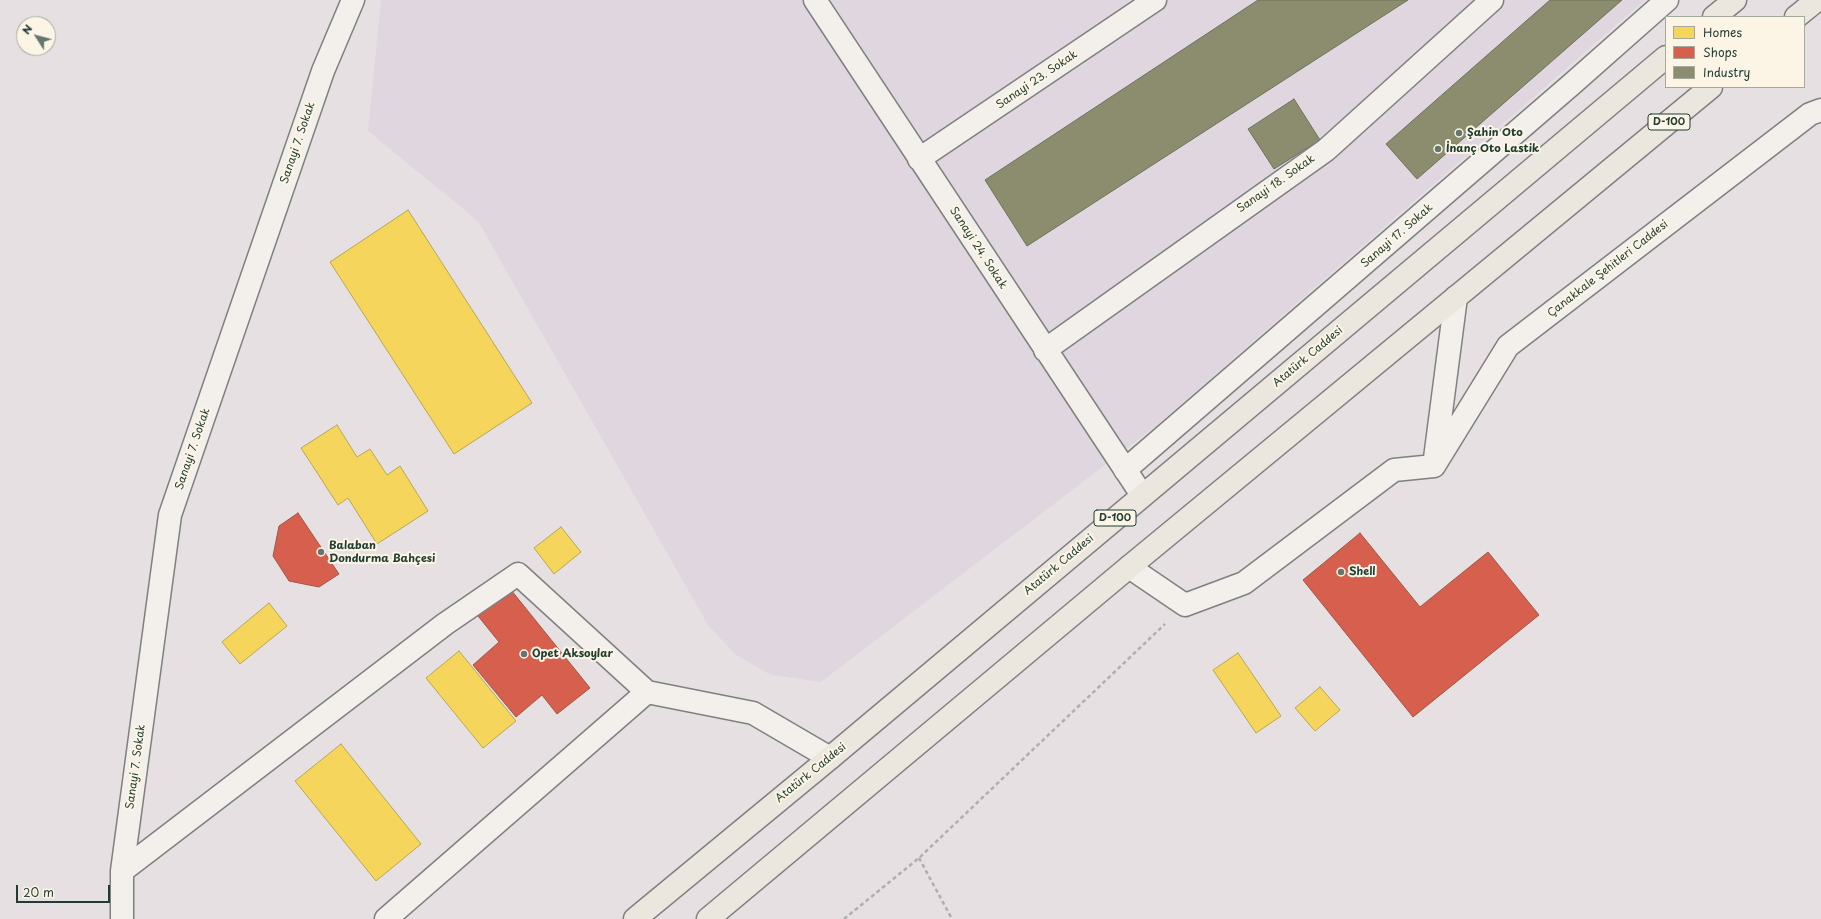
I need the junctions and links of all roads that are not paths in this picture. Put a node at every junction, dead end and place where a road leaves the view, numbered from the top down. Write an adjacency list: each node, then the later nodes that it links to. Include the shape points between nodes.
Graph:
1 (353, 0): 22 (street, Sanayi 7. Sokak, via 323,71 170,515)
2 (815, 0): 13 (street, Sanayi 24. Sokak)
3 (1155, 0): 13 (street, Sanayi 23. Sokak)
4 (1492, 0): 15 (street, Sanayi 18. Sokak, via 1326,150)
5 (1667, 0): 17 (street, Sanayi 17. Sokak)
6 (1735, 0): 8 (highway)
7 (1817, 0): 9 (highway)
8 (1715, 16)
9 (1797, 16)
10 (1665, 58): 18 (highway, Atatürk Caddesi / D-100)
11 (1710, 88): 14 (highway, D-100)
12 (1821, 110): 16 (street, Çanakkale Şehitleri Caddesi, via 1810,114 1508,346)
13 (919, 159): 15 (street, Sanayi 24. Sokak)
14 (1456, 297): 16 (street); 19 (highway, D-100)
15 (1046, 350): 17 (street, Sanayi 24. Sokak)
16 (1434, 466): 19 (street, via 1394,470 1244,583 1185,605)
17 (1125, 470): 18 (street, Sanayi 24. Sokak)
18 (1142, 495): 21 (highway, Atatürk Caddesi / D-100)
19 (1129, 567): 26 (highway, D-100)
20 (647, 692): 21 (street, via 753,713); 22 (street, via 518,574 445,624); 24 (street)
21 (830, 758): 25 (highway, Atatürk Caddesi / D-100)
22 (122, 871): 23 (street, Sanayi 7. Sokak)
23 (122, 919)
24 (386, 919)
25 (635, 919)
26 (708, 919)

